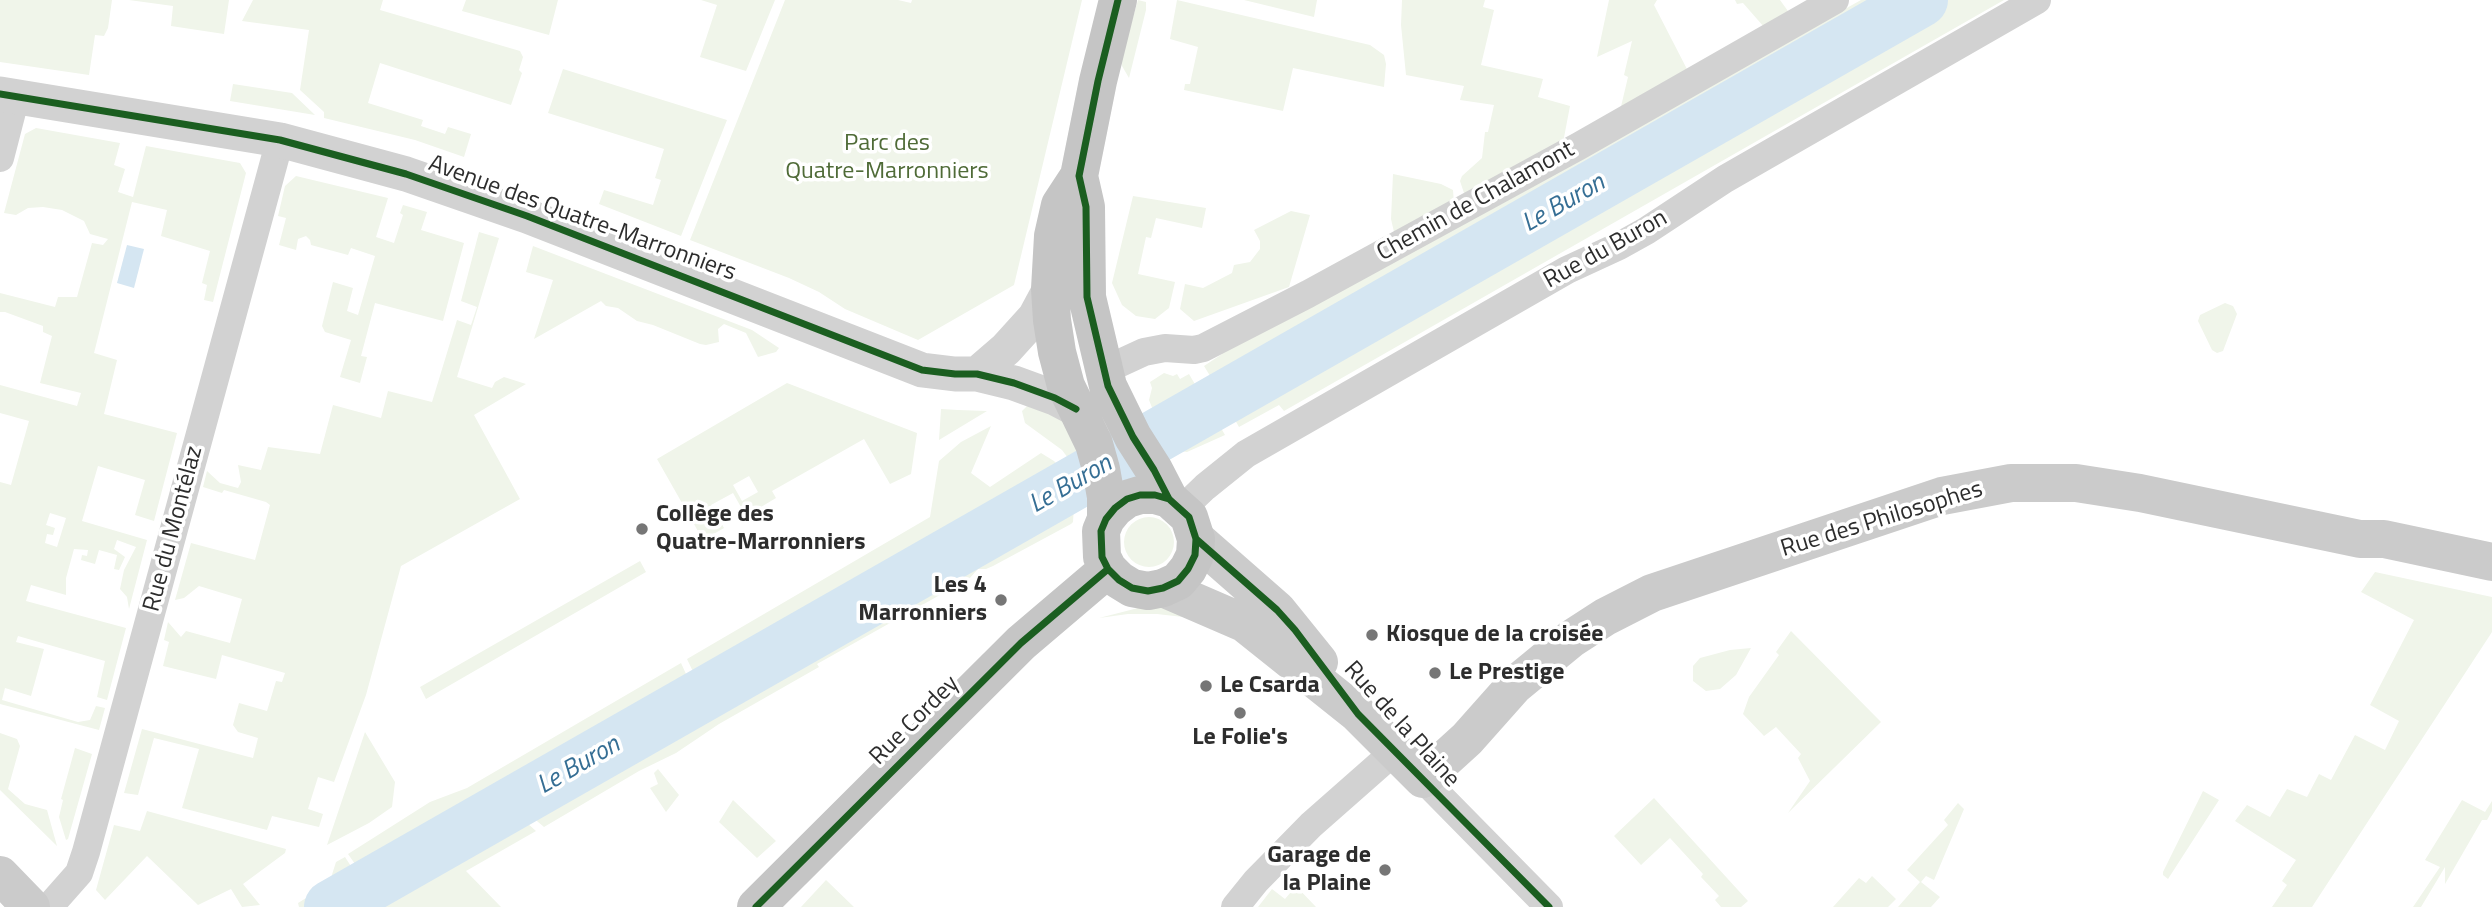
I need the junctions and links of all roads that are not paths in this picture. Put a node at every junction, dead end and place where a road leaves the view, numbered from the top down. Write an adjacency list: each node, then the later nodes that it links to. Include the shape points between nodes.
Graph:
1 (1118, 0): 7 (main road)
2 (1836, 0): 9 (street, Chemin de Chalamont, via 1579,146 1203,348 1144,352)
3 (2037, 0): 12 (street, Rue du Buron, via 1726,179 1646,231 1567,270 1246,454)
4 (8, 95): 5 (street, Avenue des Quatre-Marronniers); 6 (street)
5 (280, 140): 10 (street, Avenue des Quatre-Marronniers, via 459,191 922,370); 22 (street, Rue du Montélaz, via 86,852 79,873)
6 (0, 159)
7 (1079, 176): 8 (main road, via 1060,205); 9 (main road, via 1086,207 1087,297)
8 (1050, 289): 10 (street, via 1035,317); 11 (main road, via 1057,352)
9 (1105, 370): 12 (main road, via 1133,437)
10 (978, 374): 11 (street, Avenue des Quatre-Marronniers, via 1033,389)
11 (1080, 418): 13 (main road, via 1094,444)
12 (1175, 504): 13 (main road, via 1148,495); 16 (main road, via 1195,555 1178,580); 17 (main road, Rue de la Plaine, via 1287,621)
13 (1106, 508): 15 (main road, via 1100,544)
14 (2492, 562): 19 (main road, Rue des Philosophes, via 2076,483 2011,483 1942,496 1652,593 1605,617 1570,639 1515,685)
15 (1108, 569): 16 (main road, via 1132,588); 23 (main road, Rue Cordey, via 1021,643)
16 (1163, 588): 17 (main road, Rue de la Plaine, via 1244,623)
17 (1359, 714): 18 (main road, Rue de la Plaine)
18 (1395, 751): 19 (main road, Rue de la Plaine); 24 (street, via 1311,825)
19 (1423, 779): 25 (street, Rue de la Plaine)
20 (0, 875): 21 (main road)
21 (31, 907)
22 (49, 907)
23 (756, 907)
24 (1235, 907)
25 (1549, 907)

